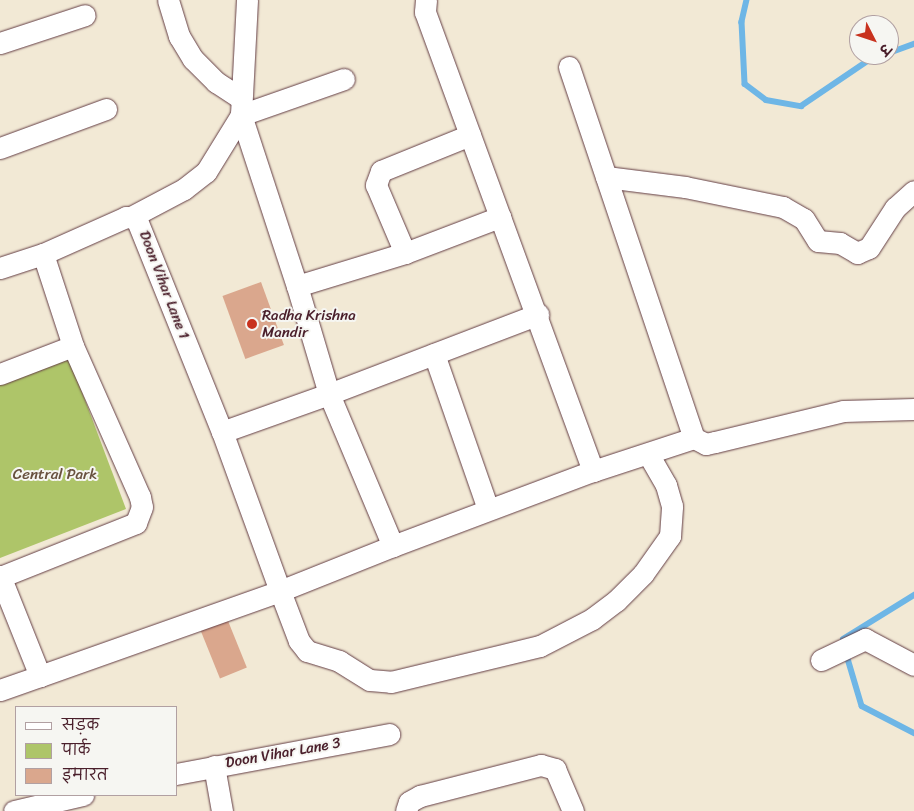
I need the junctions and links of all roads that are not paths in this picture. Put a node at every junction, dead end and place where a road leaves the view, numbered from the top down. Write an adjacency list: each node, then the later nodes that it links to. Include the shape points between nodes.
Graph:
1 (168, 0): 8 (street, via 180,36 193,59)
2 (247, 0): 8 (street)
3 (426, 0): 10 (street, via 425,12)
4 (85, 15): 5 (street)
5 (0, 43)
6 (569, 67): 12 (street)
7 (344, 79): 8 (street)
8 (241, 106): 14 (street, via 206,172 184,189); 19 (street)
9 (106, 109): 11 (street)
10 (470, 135): 15 (street); 16 (street, via 377,175 376,185)
11 (0, 148)
12 (606, 177): 13 (street, via 685,187 783,207 804,220 818,241 840,243 857,253 868,248 895,208); 27 (street)
13 (914, 191)
14 (132, 217): 17 (street, Doon Vihar Lane 1); 26 (street, Doon Vihar Lane 1, via 139,221)
15 (500, 217): 16 (street); 20 (street)
16 (405, 253): 19 (street)
17 (43, 254): 18 (street, Doon Vihar Lane 1); 21 (street)
18 (0, 268)
19 (297, 286): 24 (street)
20 (538, 314): 22 (street); 29 (street)
21 (73, 346): 23 (street); 32 (street, via 140,497 140,516 136,523)
22 (434, 354): 24 (street); 30 (street)
23 (0, 374)
24 (330, 394): 26 (street); 31 (street)
25 (914, 409): 27 (street, via 843,411 706,444)
26 (222, 432): 33 (street, Doon Vihar Lane 1)
27 (694, 438): 28 (street)
28 (649, 455): 29 (street); 33 (street, Doon Vihar Lane 1, via 666,485 672,506 673,524 667,542 616,601 592,619 540,646 391,682 370,680 339,661 307,651 299,641)
29 (593, 471): 30 (street)
30 (488, 510): 31 (street)
31 (393, 546): 33 (street)
32 (0, 576): 36 (street)
33 (280, 591): 36 (street)
34 (821, 660): 35 (street, via 858,640 878,643)
35 (914, 665)
36 (40, 676): 37 (street)
37 (0, 690)
38 (390, 734): 39 (street, Doon Vihar Lane 3)
39 (214, 766): 40 (street, Doon Vihar Lane 3); 43 (street)
40 (178, 774)
41 (79, 796): 42 (street)
42 (14, 811)
43 (222, 811)
44 (406, 811): 45 (street, via 409,802 420,796 541,766 555,769)
45 (573, 811)

